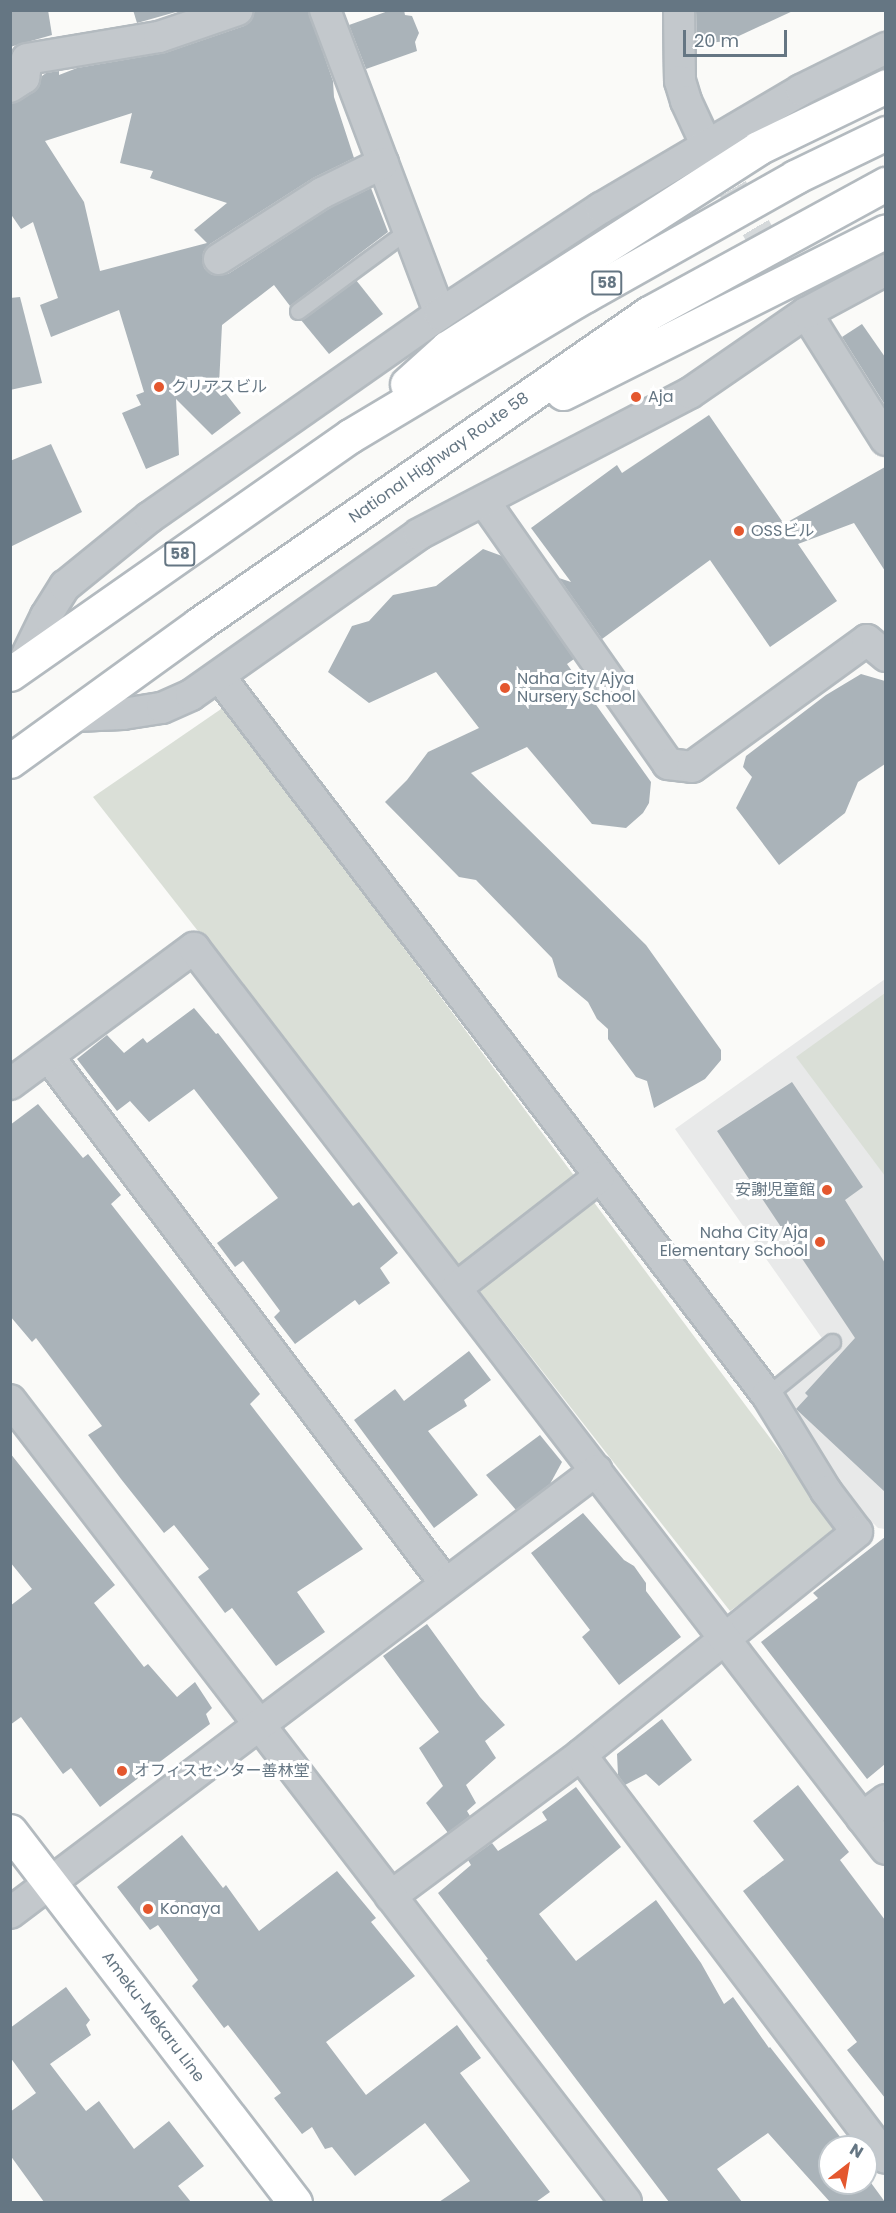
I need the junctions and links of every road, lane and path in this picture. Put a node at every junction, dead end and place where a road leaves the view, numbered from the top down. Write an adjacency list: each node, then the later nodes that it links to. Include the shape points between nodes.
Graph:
1 (238, 10): 6 (street, via 159,37 27,58 24,78)
2 (326, 10): 9 (street)
3 (680, 10): 8 (street, via 680,81)
4 (885, 48): 8 (street)
5 (885, 86): 18 (main road, 58, via 758,148 447,348)
6 (10, 87)
7 (885, 133): 18 (main road, 58, via 795,177 596,289)
8 (706, 144): 17 (street)
9 (383, 163): 11 (street); 13 (street, via 322,194)
10 (885, 184): 20 (main road, National Highway Route 58, via 649,313)
11 (408, 230): 15 (lane); 17 (street)
12 (885, 231): 20 (main road, via 519,416)
13 (219, 259)
14 (885, 270): 16 (street)
15 (298, 311)
16 (806, 313): 19 (street); 21 (street, via 690,393)
17 (440, 314): 23 (street, via 150,516 65,586)
18 (350, 436): 23 (main road, 58)
19 (885, 440)
20 (419, 472): 25 (main road, National Highway Route 58, via 199,624)
21 (484, 501): 22 (street, via 668,764 692,767 867,640); 24 (street, via 419,534)
22 (885, 656)
23 (16, 669)
24 (219, 676): 25 (street, via 162,708); 29 (street)
25 (75, 716): 26 (main road, National Highway Route 58)
26 (10, 761)
27 (49, 1057): 28 (street); 30 (street, via 194,948); 35 (street)
28 (10, 1084)
29 (599, 1177): 30 (street); 32 (street)
30 (456, 1288): 34 (street)
31 (832, 1342): 32 (lane)
32 (767, 1395): 36 (street, via 856,1532)
33 (10, 1400): 37 (street)
34 (597, 1470): 35 (street); 36 (street)
35 (445, 1582): 37 (street)
36 (726, 1640): 38 (street); 40 (street)
37 (258, 1725): 43 (street); 44 (street)
38 (581, 1755): 44 (street); 46 (street)
39 (885, 1800): 40 (street)
40 (862, 1818): 42 (street)
41 (10, 1831): 43 (main road, Ameku-Mekaru Line)
42 (885, 1849)
43 (50, 1883): 45 (street); 47 (main road, Ameku-Mekaru Line)
44 (391, 1896): 48 (street)
45 (10, 1913)
46 (885, 2158)
47 (295, 2202)
48 (626, 2202)

